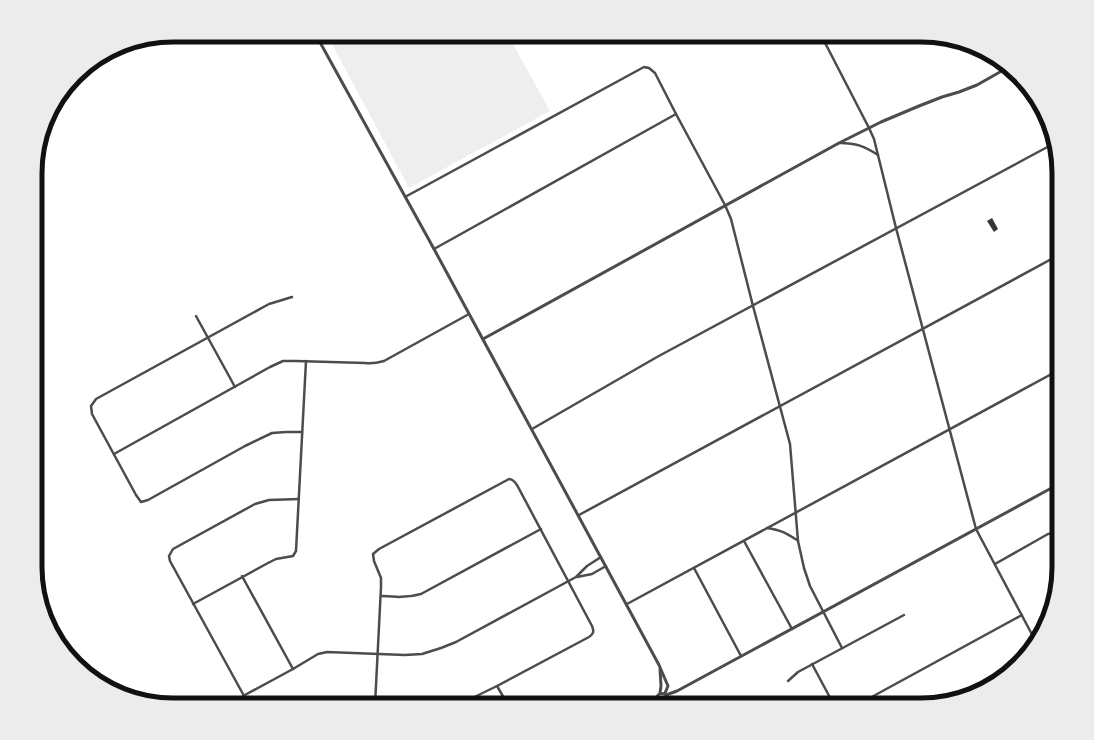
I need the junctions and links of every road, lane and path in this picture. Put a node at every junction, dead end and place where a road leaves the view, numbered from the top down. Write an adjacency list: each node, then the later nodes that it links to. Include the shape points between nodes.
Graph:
1 (320, 42): 9 (street)
2 (825, 42): 5 (street)
3 (1003, 70): 5 (street, via 977,85)
4 (676, 114): 9 (street, via 655,73 644,67); 10 (street); 12 (street)
5 (869, 128): 6 (street); 8 (street)
6 (839, 143): 8 (street, via 856,144); 10 (street)
7 (1049, 146): 11 (street)
8 (878, 155): 11 (street)
9 (405, 196): 12 (street)
10 (725, 205): 15 (street, via 731,219); 20 (street)
11 (896, 228): 15 (street); 18 (street)
12 (434, 249): 16 (street)
13 (1052, 260): 18 (street)
14 (292, 297): 19 (street, via 269,304)
15 (753, 306): 24 (street); 25 (street, via 656,357)
16 (469, 314): 20 (street); 21 (street, via 377,364)
17 (196, 316): 19 (street)
18 (923, 329): 24 (street); 26 (street)
19 (208, 338): 23 (street); 28 (street, via 96,399 91,406 92,414)
20 (483, 339): 25 (street)
21 (306, 361): 23 (street, via 284,361); 27 (street)
22 (1052, 374): 26 (street)
23 (235, 387): 28 (street)
24 (780, 406): 31 (street, via 791,452); 32 (street)
25 (532, 428): 32 (street)
26 (949, 429): 31 (street); 35 (street)
27 (302, 432): 28 (street, via 272,433 141,502); 30 (street)
28 (114, 454)
29 (1052, 488): 35 (street)
30 (299, 499): 43 (street, via 296,551 293,556 272,561); 47 (street, via 269,500 255,504 173,550 169,556 170,561)
31 (796, 513): 33 (street); 38 (street)
32 (579, 515): 39 (street)
33 (767, 528): 37 (street); 38 (street, via 783,531)
34 (541, 529): 45 (street); 46 (street, via 421,594 402,597); 46 (street, via 517,485 509,479 373,554 381,578)
35 (976, 529): 40 (street); 49 (street)
36 (1052, 533): 40 (street)
37 (744, 541): 42 (street); 52 (street)
38 (798, 541): 49 (street, via 810,586)
39 (601, 557): 41 (street); 44 (street)
40 (995, 564): 51 (street)
41 (606, 566): 44 (street, via 592,574); 48 (street)
42 (694, 568): 48 (street); 56 (street)
43 (242, 576): 47 (street); 59 (street)
44 (576, 577): 45 (street)
45 (568, 581): 55 (street, via 441,648 405,656); 61 (street, via 592,626 592,635)
46 (381, 596): 55 (street)
47 (193, 604): 65 (street)
48 (627, 604): 58 (street)
49 (823, 612): 52 (street); 54 (street)
50 (904, 615): 54 (street)
51 (1022, 616): 53 (street); 73 (street)
52 (792, 629): 56 (street)
53 (1032, 635)
54 (842, 648): 57 (street)
55 (377, 654): 59 (street, via 327,652 318,654); 67 (street)
56 (741, 656): 62 (street)
57 (812, 664): 60 (street); 72 (street)
58 (660, 665): 63 (street); 64 (street, via 668,686)
59 (293, 669): 65 (street)
60 (788, 681)
61 (497, 686): 68 (street); 69 (street)
62 (678, 691): 64 (street); 71 (street)
63 (660, 693): 64 (street); 66 (street)
64 (666, 694): 70 (street)
65 (243, 696)
66 (657, 697)
67 (375, 698)
68 (472, 698)
69 (504, 698)
70 (668, 698)
71 (669, 698)
72 (830, 698)
73 (870, 698)

